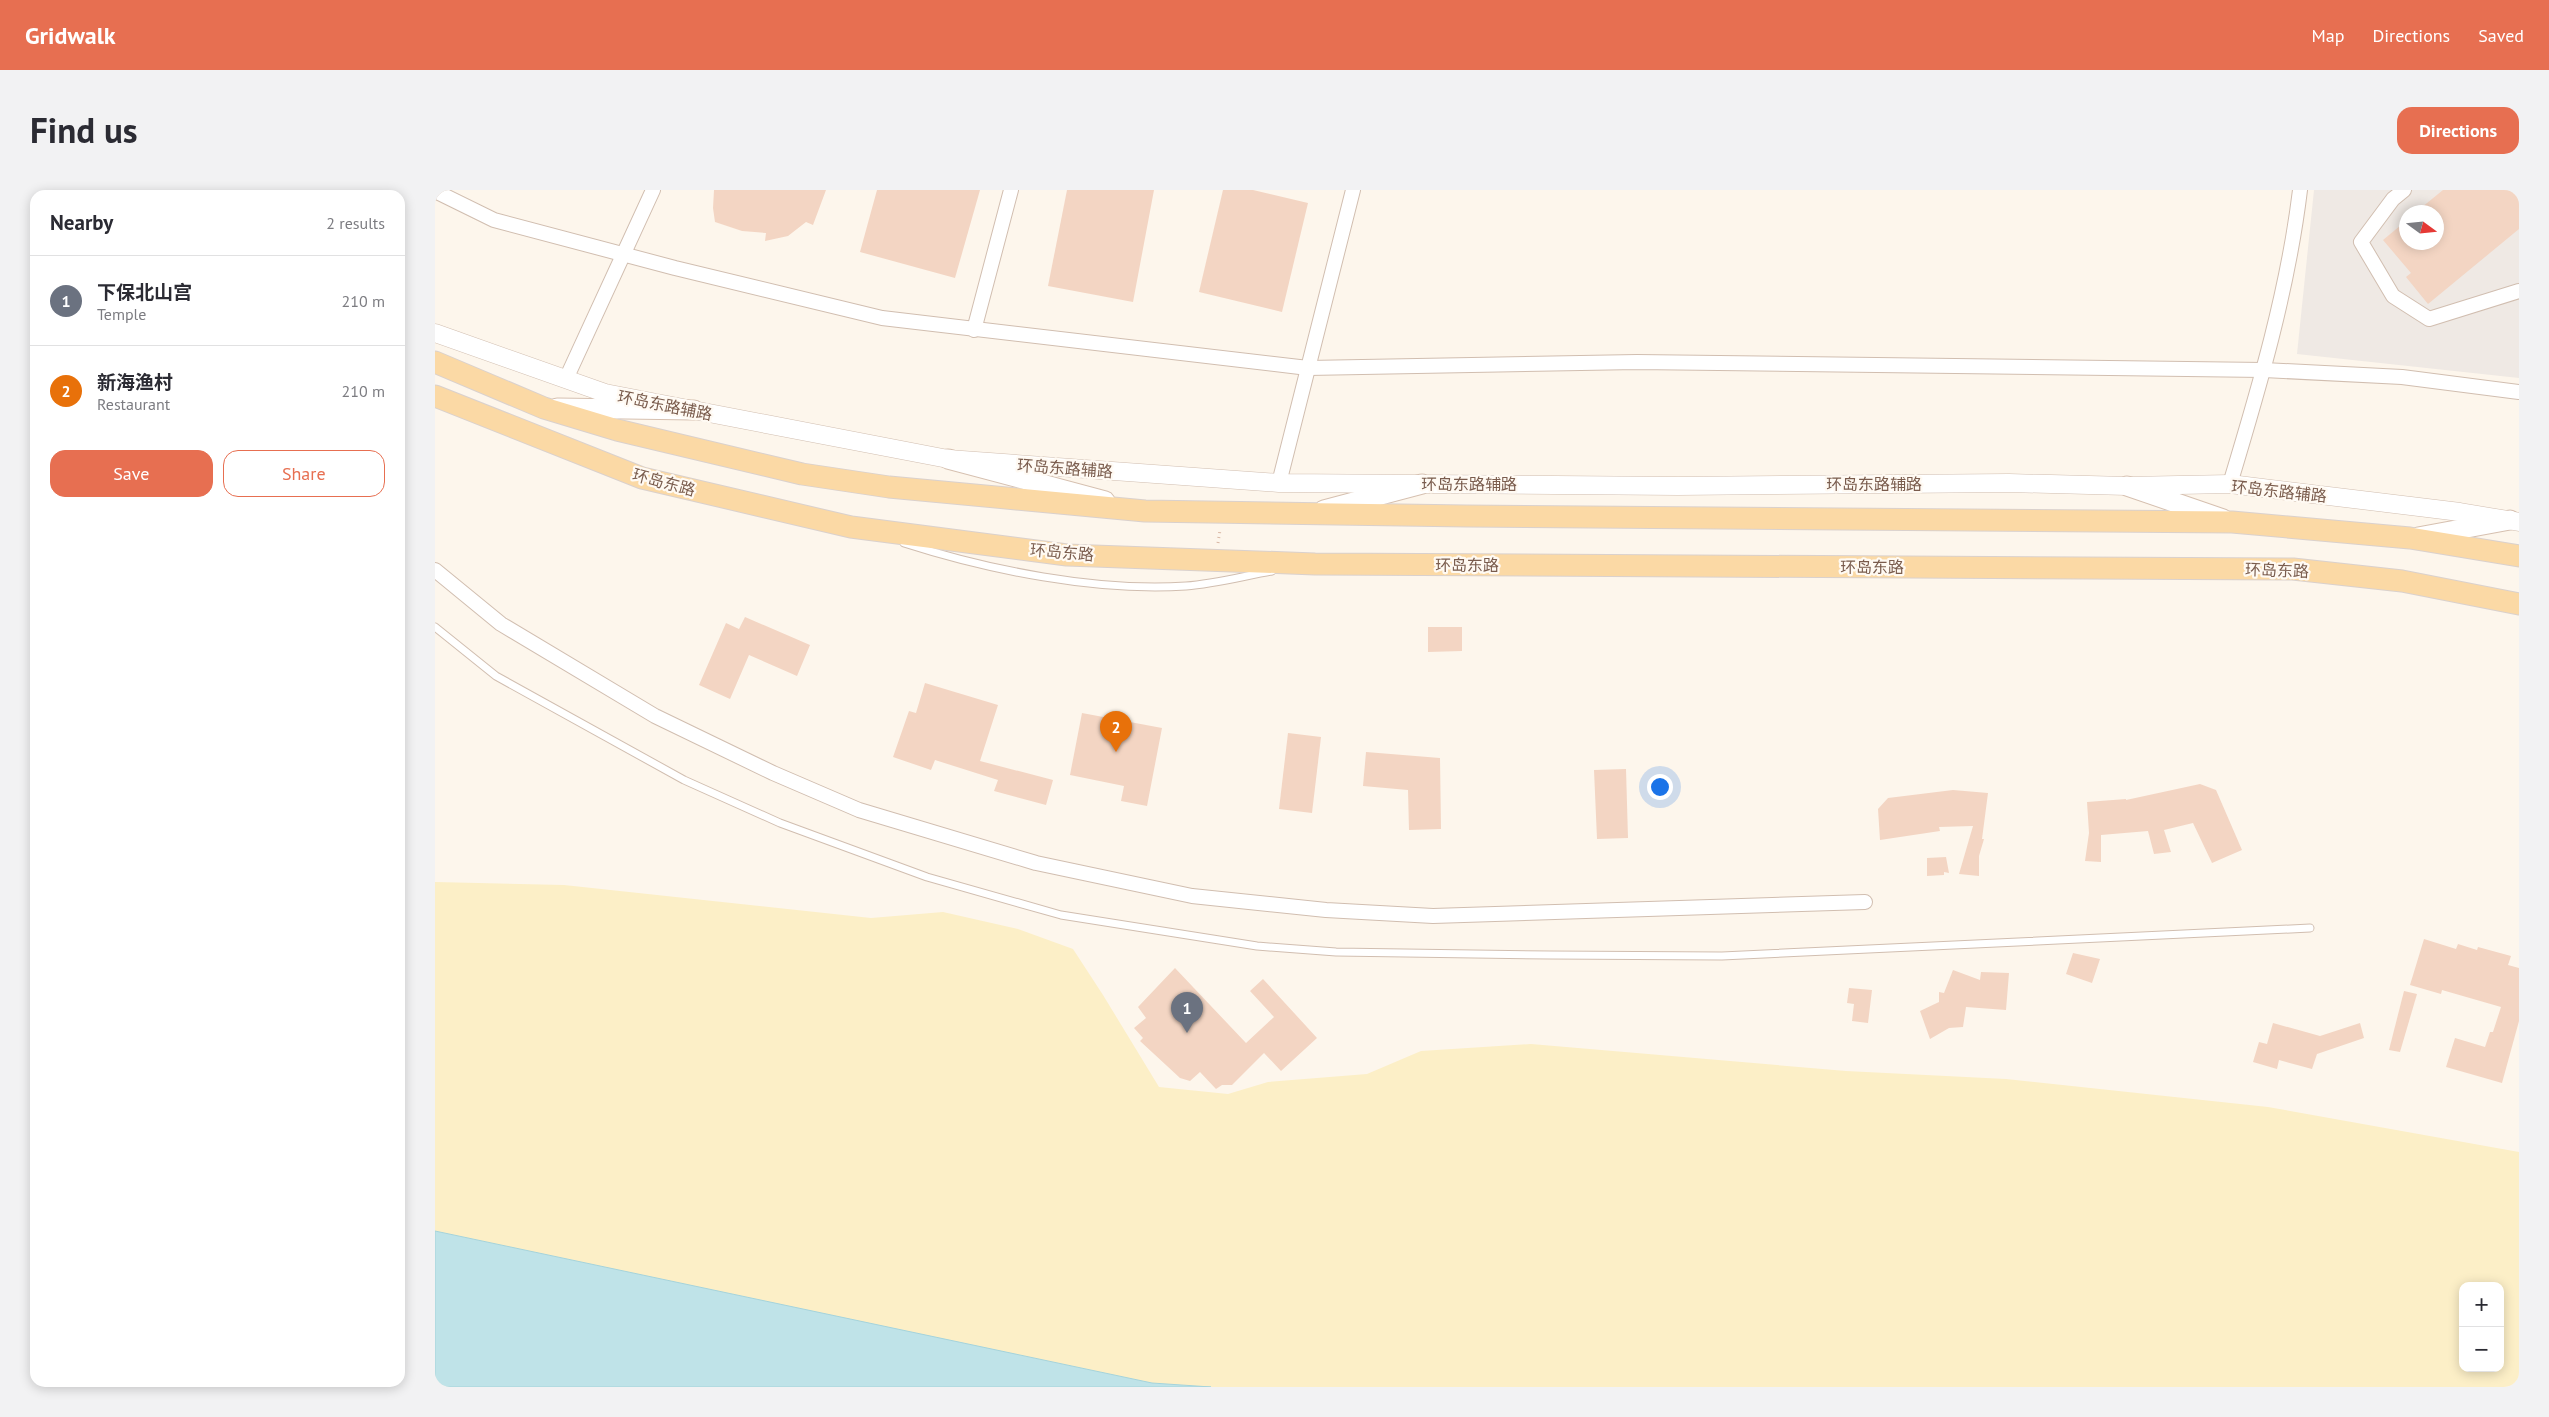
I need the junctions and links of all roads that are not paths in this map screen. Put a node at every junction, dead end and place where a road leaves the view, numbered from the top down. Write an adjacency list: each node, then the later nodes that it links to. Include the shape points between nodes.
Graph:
1 (653, 190): 13 (street)
2 (1011, 190): 8 (street)
3 (1353, 190): 11 (street)
4 (2299, 190): 12 (street, via 2295,230)
5 (2404, 190): 7 (street, via 2361,242 2393,296 2429,319)
6 (435, 191): 8 (street, via 494,220 675,268 882,318)
7 (2519, 290)
8 (974, 330): 11 (street)
9 (435, 333): 13 (street, 环岛东路辅路)
10 (435, 362): 16 (main road)
11 (1308, 368): 12 (street, via 1637,362); 19 (street)
12 (2264, 370): 14 (street, via 2402,376); 21 (street)
13 (566, 379): 17 (street, 环岛东路辅路, via 605,393)
14 (2519, 392)
15 (435, 396): 27 (main road, 环岛东路, via 642,478)
16 (544, 408): 17 (main road); 23 (main road, via 617,430 802,474 889,487)
17 (693, 410): 18 (street, 环岛东路辅路)
18 (948, 459): 19 (street, 环岛东路辅路); 23 (main road)
19 (1279, 483): 20 (street, 环岛东路辅路)
20 (1422, 484): 22 (street, 环岛东路辅路, via 2009,483); 24 (main road)
21 (2230, 484): 22 (street, 环岛东路辅路); 25 (street, 环岛东路辅路)
22 (2127, 486): 26 (main road)
23 (1145, 511): 24 (main road)
24 (1308, 514): 26 (main road)
25 (2514, 521): 28 (main road)
26 (2232, 522): 28 (main road)
27 (851, 526): 30 (main road, 环岛东路, via 1067,554); 30 (lane, via 947,556 1048,577 1137,587 1187,586)
28 (2410, 538): 29 (main road)
29 (2519, 556)
30 (1315, 564): 32 (main road, 环岛东路, via 2293,569 2402,581)
31 (435, 570): 34 (street, via 501,624 672,724 859,810 1036,863 1192,896 1326,910 1433,916)
32 (2519, 604)
33 (435, 628): 35 (lane, via 496,676 684,780 780,823 927,877 1071,917 1257,946 1336,952 1550,955 1722,956)
34 (1865, 902)
35 (2310, 928)

